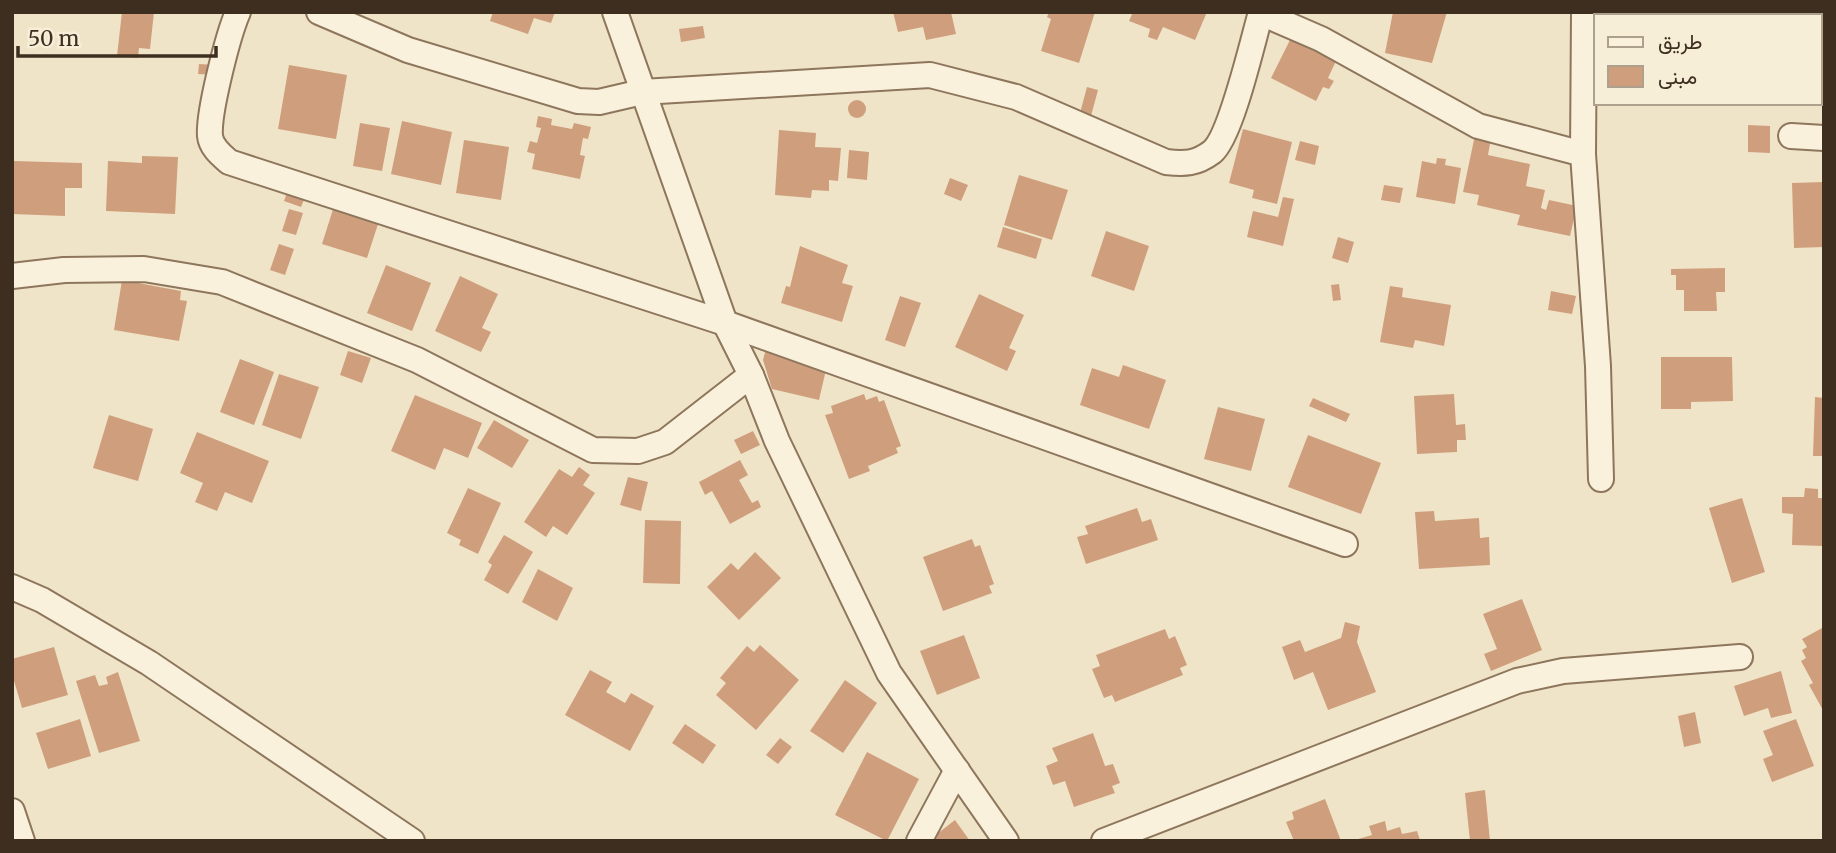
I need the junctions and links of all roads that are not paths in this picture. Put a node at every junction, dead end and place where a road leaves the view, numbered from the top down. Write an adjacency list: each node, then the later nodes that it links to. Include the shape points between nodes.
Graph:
1 (238, 12): 11 (street, via 210,139 229,162)
2 (319, 12): 6 (street, via 408,50 578,101 598,102)
3 (615, 12): 6 (street)
4 (1584, 12): 9 (street)
5 (1261, 13): 6 (street, via 1215,150 1190,165 1166,162 1016,97 930,75); 9 (street, via 1321,40 1478,126)
6 (642, 92): 11 (street)
7 (1791, 136): 8 (street)
8 (1824, 138)
9 (1583, 154): 13 (street)
10 (12, 275): 12 (street, via 144,270 222,282 417,360 593,450 638,451 665,442)
11 (725, 323): 12 (street); 14 (street)
12 (751, 375): 17 (street, via 776,441 889,673)
13 (1601, 479)
14 (1345, 544)
15 (12, 587): 20 (street, via 149,663)
16 (1740, 657): 23 (street, via 1563,671 1517,681)
17 (957, 770): 21 (street); 22 (street)
18 (12, 811): 19 (street)
19 (22, 841)
20 (412, 841)
21 (919, 841)
22 (1006, 841)
23 (1104, 841)

